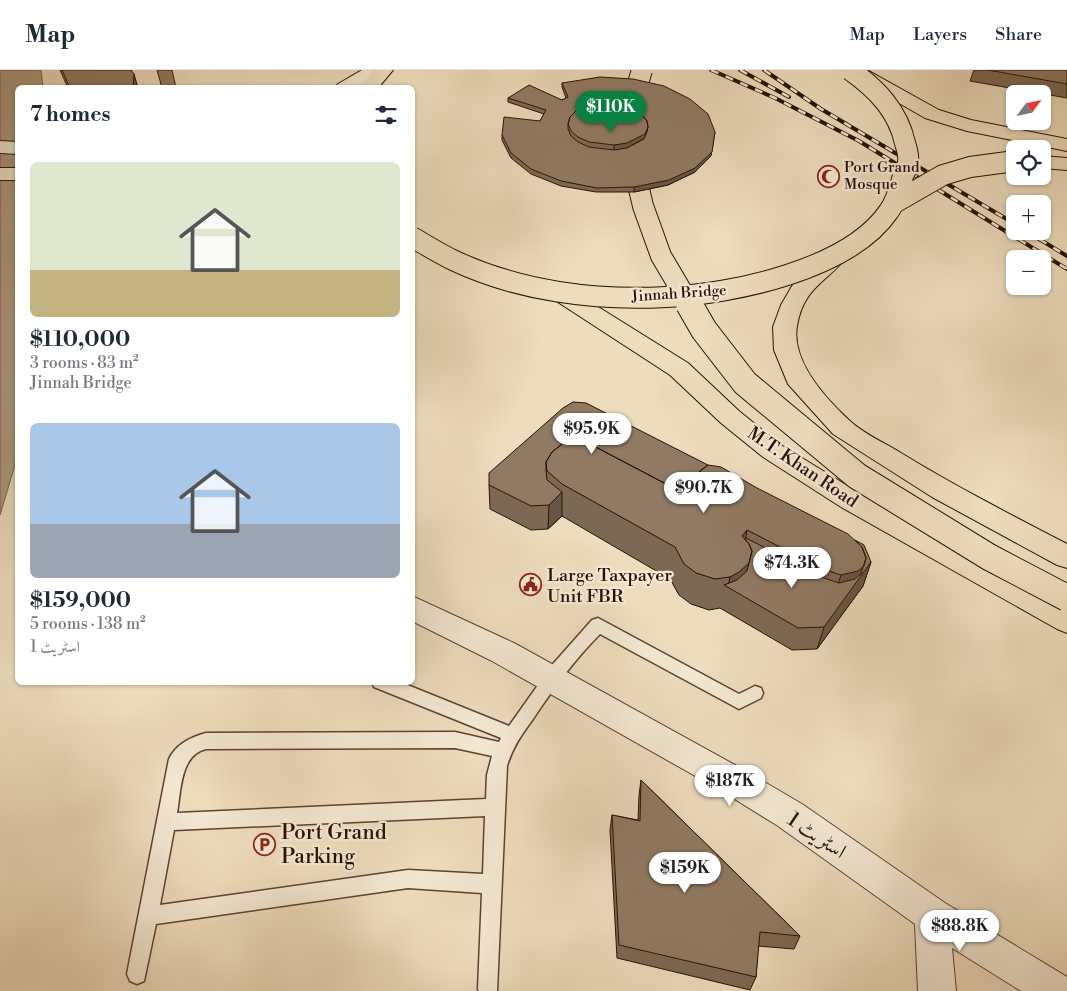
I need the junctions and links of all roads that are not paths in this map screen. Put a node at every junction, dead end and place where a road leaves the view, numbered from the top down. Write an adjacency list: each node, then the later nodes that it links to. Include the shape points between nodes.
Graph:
1 (375, 70): 7 (street)
2 (384, 70): 8 (highway)
3 (642, 70): 23 (highway, bridge, via 632,103 632,159 643,206 660,256 704,330 745,384 857,476 990,557)
4 (655, 70): 22 (highway, via 647,108 647,159 657,203 680,256 721,327 758,375 818,430 926,504)
5 (850, 70): 17 (highway, Jinnah Bridge, bridge, via 872,86 899,122 908,161)
6 (855, 70): 9 (highway, via 932,114 967,125)
7 (349, 85)
8 (371, 85)
9 (1067, 145)
10 (0, 147): 11 (street)
11 (15, 148)
12 (1006, 162): 17 (highway, bridge, via 970,166 943,176)
13 (1051, 163): 14 (highway)
14 (1067, 164)
15 (0, 174): 16 (street)
16 (15, 174)
17 (896, 202): 19 (highway, Jinnah Bridge, bridge, via 862,238)
18 (418, 242): 20 (highway, Jinnah Bridge, bridge, via 483,272)
19 (838, 254): 20 (highway, Jinnah Bridge, bridge, via 793,275 705,294 616,297); 21 (highway, via 803,286 792,305 785,327 786,350 797,378 842,428 941,490)
20 (554, 290): 25 (highway, M.T. Khan Road, via 680,369 730,417 772,451 850,500)
21 (1067, 557)
22 (1067, 583)
23 (1067, 598)
24 (415, 608): 26 (street, اسٹریٹ 1)
25 (1067, 621)
26 (550, 678): 28 (lane, via 598,625 738,702); 29 (lane); 34 (street, اسٹریٹ 1, via 790,815)
27 (387, 685): 29 (lane)
28 (755, 693)
29 (512, 735): 30 (lane)
30 (502, 751): 31 (lane, via 496,775); 32 (lane, via 455,740 206,740 194,744 178,759)
31 (495, 807): 32 (lane); 33 (lane)
32 (166, 822): 35 (lane)
33 (492, 884): 35 (lane, via 408,880); 37 (lane)
34 (932, 915): 38 (street); 39 (street, اسٹریٹ 1)
35 (148, 916): 36 (lane)
36 (137, 974)
37 (488, 989)
38 (937, 991)
39 (1055, 991)

